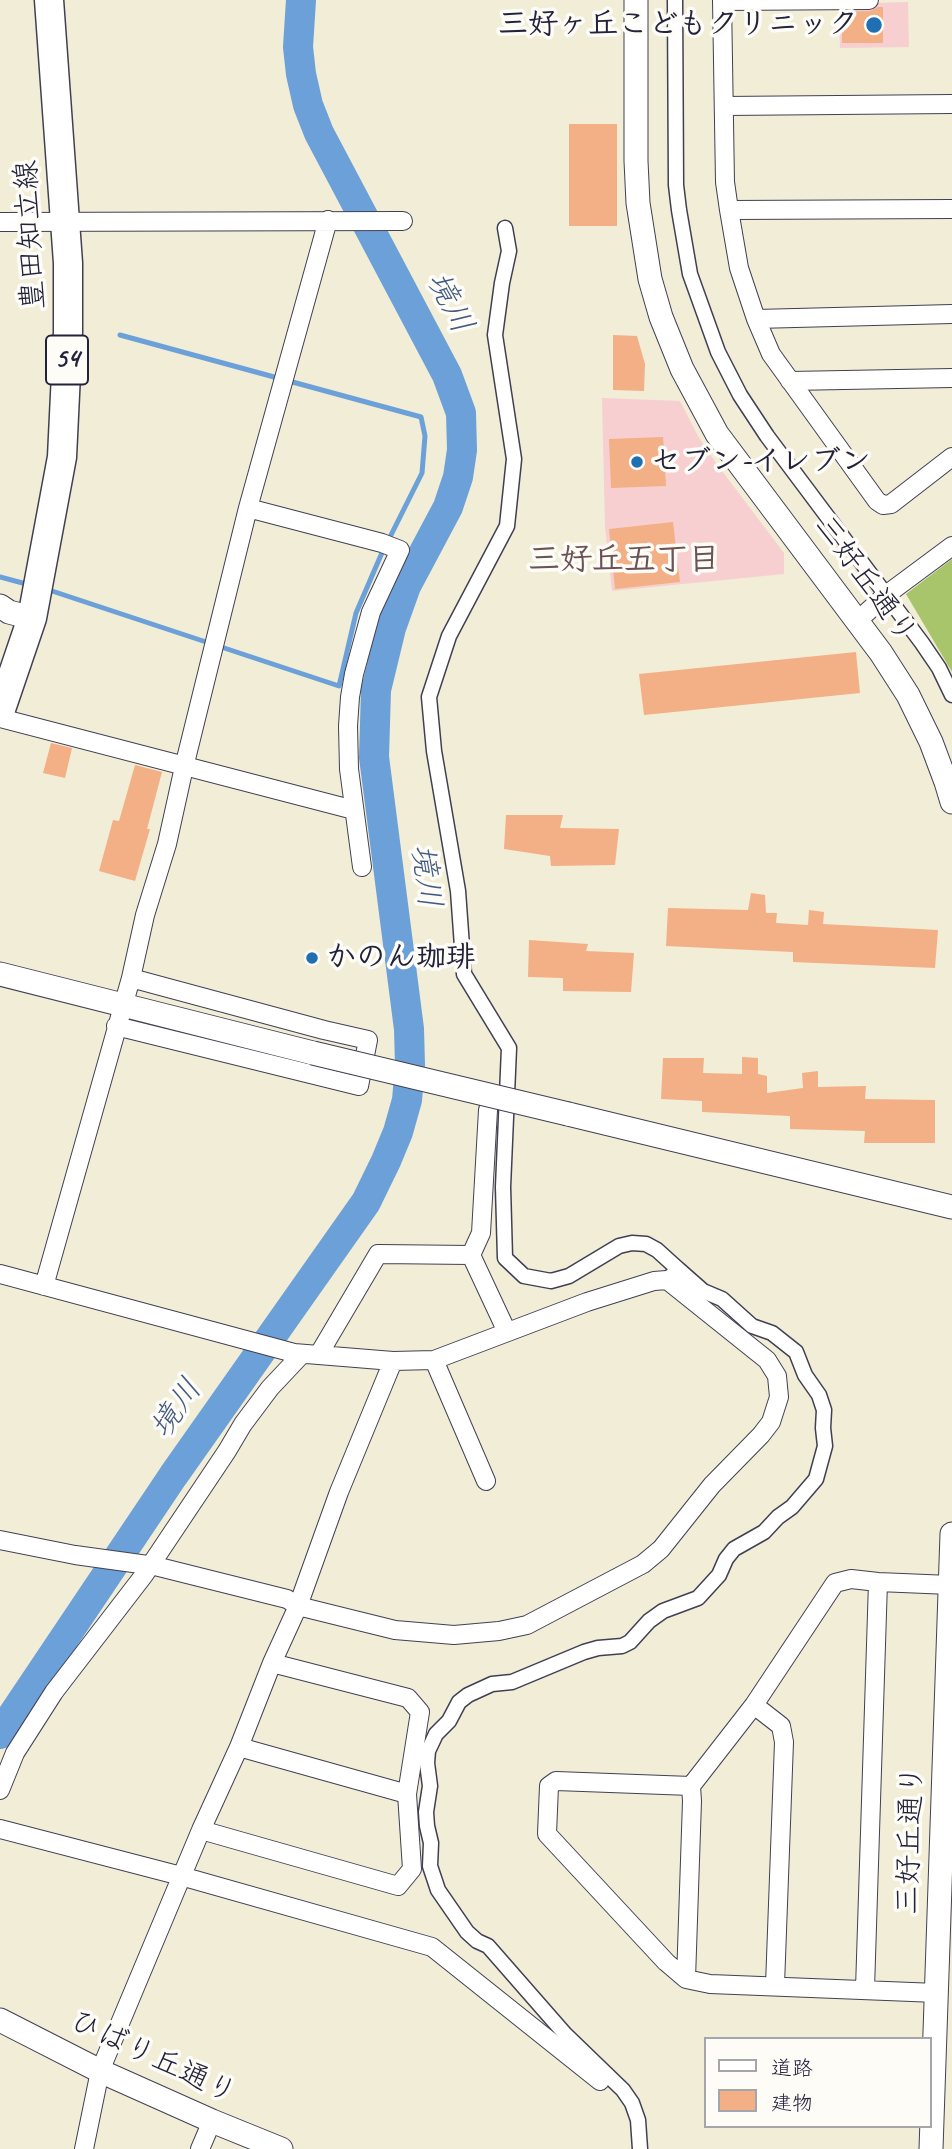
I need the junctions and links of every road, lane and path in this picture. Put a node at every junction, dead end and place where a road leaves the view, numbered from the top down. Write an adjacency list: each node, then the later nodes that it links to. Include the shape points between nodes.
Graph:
1 (50, 0): 13 (main road, 豊田知立線 / 54)
2 (636, 0): 24 (street, 三好丘通り, via 638,203 661,317 718,434)
3 (675, 0): 25 (street, via 679,210 690,274 718,352 767,436)
4 (722, 0): 5 (street); 7 (street)
5 (869, 0)
6 (952, 104): 7 (street)
7 (724, 106): 9 (street)
8 (952, 209): 9 (street)
9 (729, 210): 16 (street, via 739,268)
10 (334, 220): 11 (street); 13 (street); 20 (street)
11 (399, 220)
12 (0, 222): 13 (street)
13 (66, 222): 23 (main road, 豊田知立線 / 54, via 68,332 62,457)
14 (505, 228): 40 (street, via 509,251 495,335 514,459 507,526 449,636 429,697 458,891 464,974 509,1048 505,1258 524,1276 551,1281 569,1276 619,1246 646,1244 657,1250)
15 (952, 314): 16 (street)
16 (755, 319): 18 (street)
17 (952, 378): 18 (street)
18 (790, 381): 19 (street, via 883,505 891,504)
19 (952, 457)
20 (248, 508): 28 (street); 30 (street, via 400,550 372,612 354,674 348,726)
21 (952, 546): 24 (street)
22 (0, 606): 23 (street)
23 (32, 618): 26 (main road, 豊田知立線 / 54)
24 (856, 622): 29 (street, 三好丘通り, via 895,673 920,718)
25 (950, 685)
26 (0, 712)
27 (0, 718): 28 (street)
28 (184, 767): 30 (street); 33 (street)
29 (952, 802)
30 (354, 810): 31 (street)
31 (362, 867)
32 (0, 974): 34 (street)
33 (131, 978): 34 (street); 35 (street, via 368,1040 359,1086)
34 (123, 1004): 35 (street); 37 (street, bridge)
35 (116, 1026): 41 (street)
36 (488, 1110): 38 (street, via 481,1233)
37 (952, 1207)
38 (471, 1255): 42 (street); 43 (street, via 378,1254)
39 (0, 1274): 41 (street)
40 (673, 1274): 42 (street); 52 (street, via 767,1360 777,1377 779,1397 761,1435 712,1485 662,1549 620,1578 527,1625 499,1631 454,1635 395,1630); 73 (street, via 722,1299 752,1326 772,1333 796,1352 824,1410 825,1446 816,1479 764,1532 734,1549 698,1598 663,1611 630,1642 584,1652 468,1695 436,1734 427,1763 430,1866 438,1890 467,1932 488,1946 565,2034 623,2090 638,2120)
41 (44, 1286): 43 (street)
42 (507, 1332): 44 (street)
43 (305, 1354): 45 (street); 49 (street, via 270,1388)
44 (434, 1360): 45 (street); 46 (street)
45 (393, 1361): 52 (street)
46 (486, 1481)
47 (952, 1534): 51 (street, 三好丘通り)
48 (0, 1540): 49 (street)
49 (142, 1565): 52 (street); 57 (street, via 15,1753)
50 (878, 1582): 51 (street); 54 (street, via 851,1579 835,1583); 64 (street)
51 (950, 1585): 65 (street, 三好丘通り)
52 (298, 1605): 53 (street)
53 (272, 1663): 55 (street); 58 (street, via 408,1698 421,1712)
54 (754, 1705): 56 (street); 63 (street, via 781,1726 785,1742)
55 (239, 1747): 58 (street); 60 (street)
56 (691, 1786): 62 (street); 62 (street, via 556,1781 549,1786 547,1835)
57 (0, 1790)
58 (407, 1794): 60 (street, via 412,1869 398,1886)
59 (0, 1829): 61 (street)
60 (201, 1830): 61 (street)
61 (181, 1876): 67 (street); 68 (street, via 432,1947)
62 (686, 1979): 63 (street)
63 (775, 1985): 64 (street)
64 (865, 1989): 65 (street)
65 (937, 1993): 74 (street, 三好丘通り)
66 (0, 2020): 67 (street, ひばり丘通り)
67 (100, 2071): 69 (street, ひばり丘通り); 70 (street)
68 (600, 2081)
69 (212, 2121): 71 (street); 72 (street, ひばり丘通り)
70 (84, 2149)
71 (200, 2149)
72 (281, 2149)
73 (640, 2149)
74 (931, 2149)

